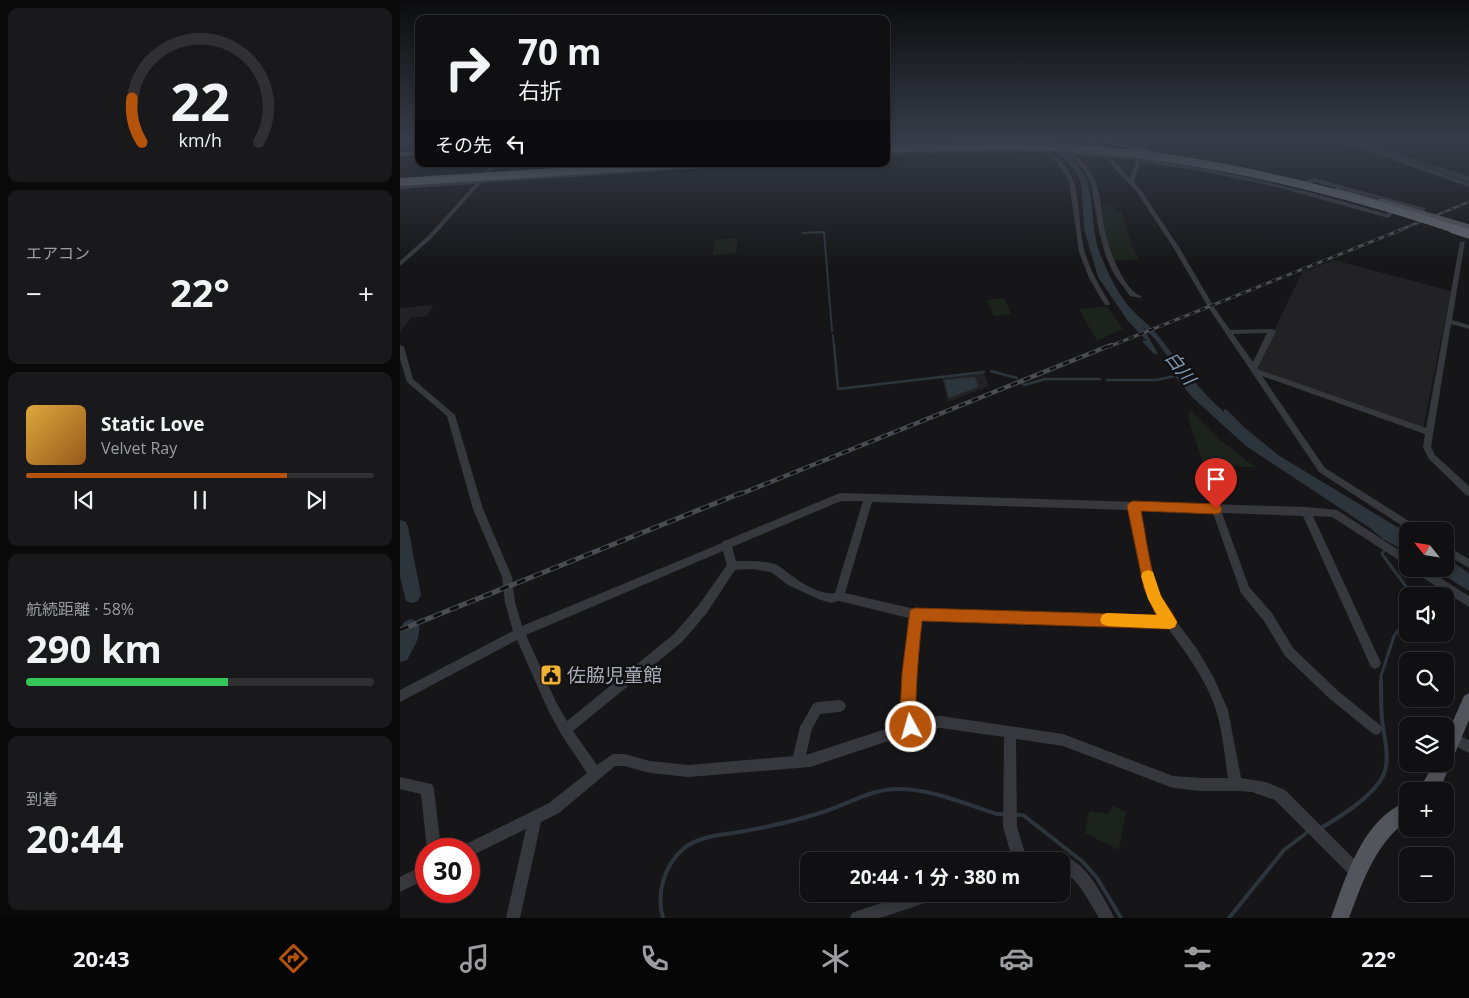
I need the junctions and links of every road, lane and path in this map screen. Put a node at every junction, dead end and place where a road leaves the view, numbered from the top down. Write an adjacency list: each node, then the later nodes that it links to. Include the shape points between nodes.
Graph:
1 (505, 180): 12 (street)
2 (1071, 180): 25 (street, via 1082,252)
3 (1092, 180): 24 (street, via 1109,257 1132,295)
4 (1128, 180): 14 (street)
5 (1132, 180): 14 (street)
6 (1259, 180): 15 (street)
7 (1276, 180): 22 (highway, bridge, via 1374,205)
8 (1276, 180): 15 (street)
9 (1284, 180): 19 (highway, bridge)
10 (1296, 180): 13 (main road)
11 (1454, 180): 16 (street)
12 (480, 182): 17 (street); 23 (street, via 430,237)
13 (1306, 182): 18 (street, via 1314,180); 19 (main road)
14 (1131, 183): 28 (street, via 1176,247)
15 (1274, 183): 18 (street, via 1388,216)
16 (1469, 185)
17 (400, 187)
18 (1397, 202): 20 (street)
19 (1384, 204): 22 (highway, bridge)
20 (1423, 209)
21 (1457, 221): 22 (street)
22 (1468, 235): 26 (street)
23 (400, 264)
24 (1139, 297)
25 (1107, 304)
26 (1449, 321): 27 (street); 31 (street)
27 (1469, 327)
28 (1228, 332): 30 (street); 30 (street, via 1272,331)
29 (400, 347): 48 (street, via 410,380 451,415 478,509 507,577)
30 (1254, 370): 31 (street); 37 (street, via 1322,470)
31 (1429, 432): 32 (street, via 1427,447 1432,458)
32 (1469, 492)
33 (868, 499): 34 (street); 38 (street, via 832,499); 44 (street)
34 (1133, 506): 35 (street); 47 (street, via 1150,588)
35 (1216, 509): 36 (street); 54 (street, via 1245,590 1268,617 1289,652 1334,695)
36 (1306, 511): 40 (street, via 1334,513); 49 (street)
37 (1403, 522)
38 (726, 544): 42 (street); 48 (street)
39 (1454, 555): 41 (street)
40 (1399, 556)
41 (1469, 564)
42 (732, 566): 44 (street, via 774,568 780,576 822,596); 55 (street, via 678,638)
43 (1432, 578): 45 (street)
44 (839, 596): 46 (street)
45 (1469, 602)
46 (915, 614): 47 (street); 53 (street, via 909,674 908,714)
47 (1170, 622): 62 (street, via 1193,653 1222,710)
48 (519, 633): 50 (street); 55 (street)
49 (1375, 664)
50 (400, 696)
51 (1469, 701): 57 (main road)
52 (840, 706): 59 (street, via 817,708 806,727)
53 (911, 727): 56 (street, via 941,722); 59 (street, via 853,748)
54 (1376, 728)
55 (565, 730): 60 (street)
56 (1010, 732): 62 (street, via 1062,740 1180,784); 67 (street, via 1008,804)
57 (1454, 739): 58 (street)
58 (1469, 747)
59 (798, 762): 60 (street, via 689,771 613,760)
60 (595, 774): 64 (street, via 554,808)
61 (400, 783): 65 (street, via 427,789)
62 (1236, 783): 69 (street, via 1264,787 1280,795)
63 (1399, 816): 69 (main road, via 1374,841)
64 (535, 817): 66 (street); 73 (street)
65 (433, 838)
66 (480, 844)
67 (1017, 852)
68 (1070, 865): 75 (street, via 1081,876)
69 (1357, 872): 76 (main road)
70 (415, 877): 71 (street)
71 (400, 885)
72 (907, 902): 74 (street)
73 (513, 918)
74 (857, 918)
75 (1107, 918)
76 (1340, 918)

